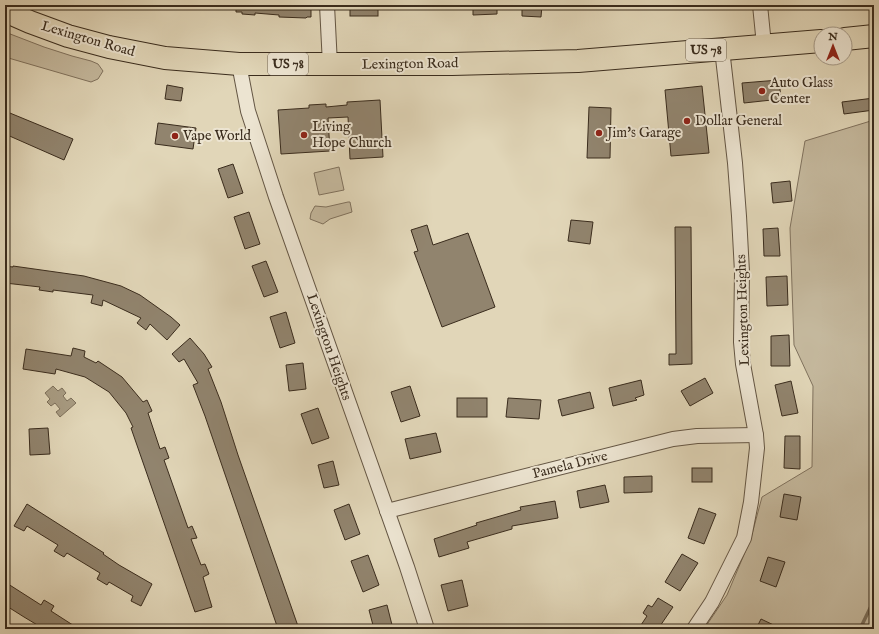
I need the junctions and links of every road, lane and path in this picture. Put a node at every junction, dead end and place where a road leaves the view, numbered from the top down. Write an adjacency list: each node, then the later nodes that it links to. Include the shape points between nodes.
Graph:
1 (327, 5): 10 (street)
2 (760, 5): 7 (street)
3 (5, 11): 9 (highway, Lexington Road / US 78, via 68,36 109,47 165,58)
4 (874, 36): 5 (highway)
5 (853, 38)
6 (813, 41): 7 (highway, Lexington Road / US 78)
7 (764, 46): 8 (highway, Lexington Road / US 78)
8 (722, 49): 10 (highway, Lexington Road / US 78, via 578,61); 11 (street, Lexington Heights, via 739,216 742,272 741,342)
9 (239, 64): 10 (highway, Lexington Road / US 78); 12 (street, Lexington Heights, via 248,111 276,197)
10 (330, 65)
11 (756, 435): 12 (street, Pamela Drive, via 674,439); 14 (street, Lexington Heights, via 751,502 744,538 712,602)
12 (386, 511): 13 (street, Lexington Heights)
13 (426, 629)
14 (694, 629)

